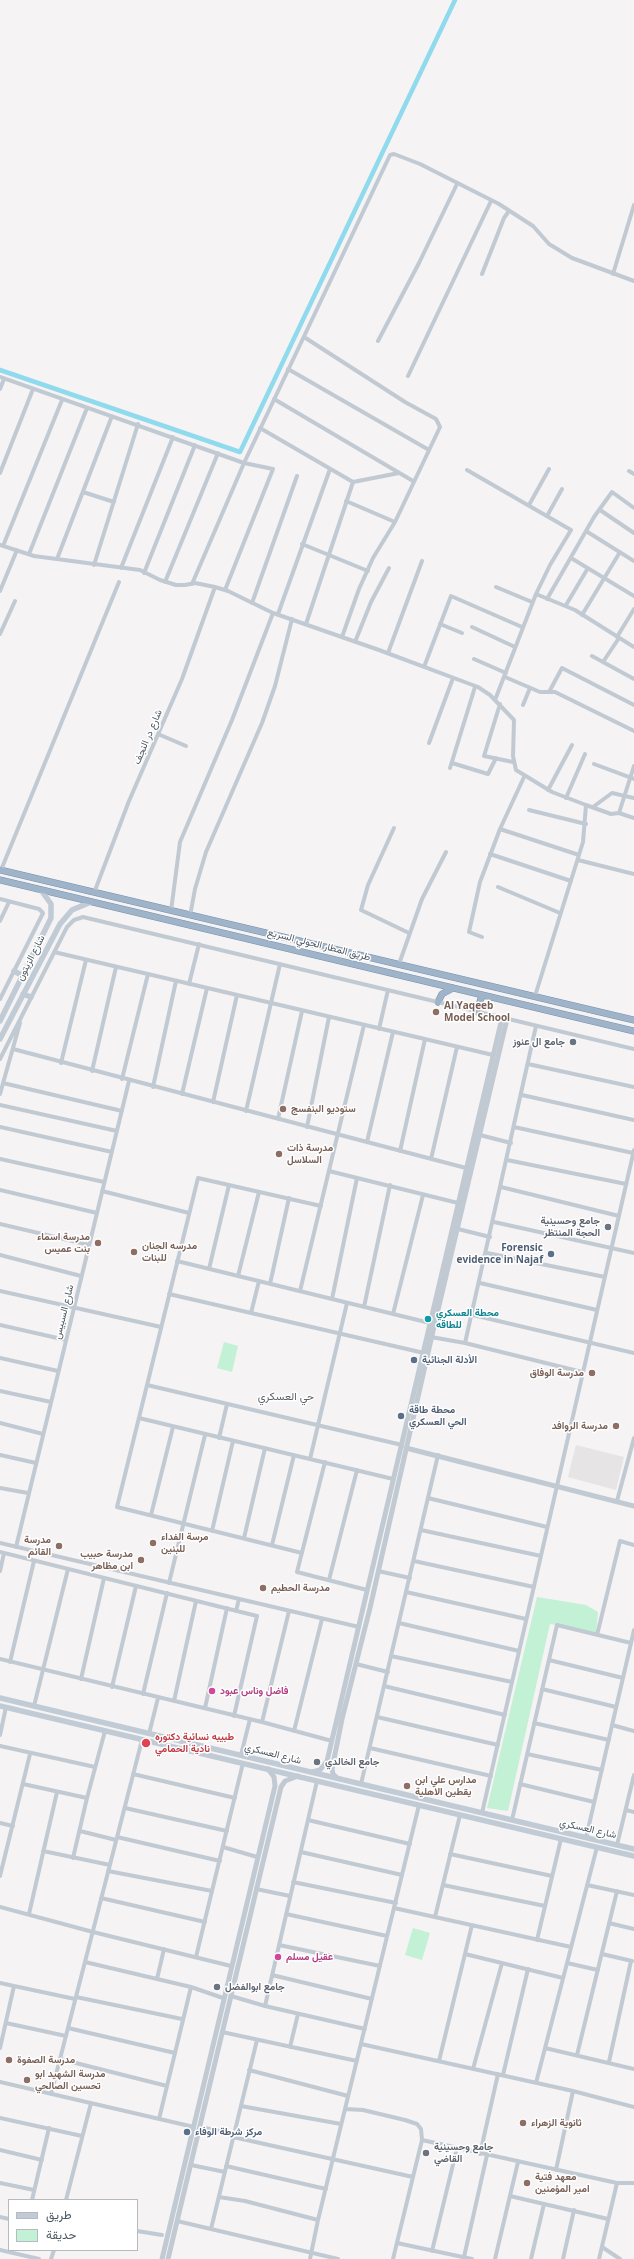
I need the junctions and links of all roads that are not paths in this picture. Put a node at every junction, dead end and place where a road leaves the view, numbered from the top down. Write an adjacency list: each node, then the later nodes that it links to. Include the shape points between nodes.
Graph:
1 (456, 184): 2 (street); 8 (street, via 420,164 390,154); 9 (street, via 419,263)
2 (491, 201): 4 (street); 11 (street)
3 (634, 205): 6 (street)
4 (509, 211): 5 (street); 6 (street, via 533,226 549,244)
5 (482, 274)
6 (613, 274): 7 (street)
7 (634, 281)
8 (304, 337): 10 (street); 23 (street, via 436,419 440,426)
9 (378, 341)
10 (288, 369): 15 (street); 23 (street)
11 (408, 376)
12 (2, 378): 13 (street); 14 (street)
13 (0, 389)
14 (33, 389): 16 (street); 30 (street)
15 (274, 399): 20 (street); 31 (street)
16 (62, 400): 17 (street); 48 (street)
17 (87, 408): 18 (street); 51 (street)
18 (112, 416): 19 (street); 37 (street)
19 (138, 424): 21 (street); 38 (street)
20 (260, 428): 25 (street); 26 (street)
21 (173, 437): 22 (street); 58 (street)
22 (195, 445): 24 (street); 62 (street)
23 (429, 450): 34 (street)
24 (218, 453): 25 (street); 65 (street)
25 (244, 462): 66 (street); 69 (street, via 273,469)
26 (330, 469): 35 (street); 47 (street)
27 (549, 469): 40 (street)
28 (467, 470): 40 (street)
29 (629, 471): 32 (street)
30 (0, 473)
31 (399, 473): 34 (street); 35 (street)
32 (634, 474)
33 (297, 476): 76 (street)
34 (413, 481): 44 (street)
35 (353, 482): 39 (street)
36 (562, 489): 43 (street)
37 (83, 492): 38 (street); 54 (street)
38 (114, 502): 57 (street)
39 (346, 502): 44 (street); 52 (street)
40 (529, 505): 43 (street)
41 (634, 508): 42 (street, via 612,492)
42 (600, 510): 45 (street); 46 (street)
43 (547, 516): 71 (street, via 572,530 550,565)
44 (395, 522): 61 (street)
45 (586, 532): 50 (street); 53 (street)
46 (634, 533)
47 (302, 544): 52 (street); 80 (street)
48 (2, 545): 49 (street)
49 (17, 550): 51 (street); 70 (street)
50 (620, 552): 56 (street); 63 (street)
51 (28, 554): 54 (street)
52 (329, 554): 61 (street); 83 (street)
53 (571, 558): 60 (street); 73 (street)
54 (57, 559): 57 (street)
55 (422, 561): 94 (street)
56 (634, 561)
57 (94, 565): 58 (street)
58 (121, 568): 62 (street)
59 (389, 568): 91 (street, via 371,602)
60 (588, 568): 63 (street); 77 (street)
61 (368, 571): 89 (street)
62 (144, 573): 65 (street)
63 (604, 578): 72 (street); 81 (street)
64 (119, 582): 137 (street)
65 (165, 582): 66 (street, via 185,586)
66 (192, 584): 67 (street)
67 (215, 587): 69 (street); 110 (street, شارع در النجف, via 182,679)
68 (496, 587): 75 (street)
69 (225, 590): 76 (street)
70 (0, 591)
71 (536, 594): 73 (street); 75 (street)
72 (634, 596)
73 (547, 599): 77 (street)
74 (15, 601): 88 (street)
75 (532, 602): 86 (street)
76 (252, 603): 79 (street)
77 (566, 605): 81 (street)
78 (634, 609): 90 (street)
79 (273, 613): 80 (street); 147 (street, via 232,720 182,837 176,863)
80 (278, 614): 82 (street)
81 (582, 615): 90 (street)
82 (292, 619): 83 (street); 149 (street, via 275,686 262,723 206,852)
83 (306, 624): 89 (street)
84 (440, 624): 86 (street, via 451,596); 87 (street); 98 (street)
85 (472, 626): 92 (street)
86 (522, 627): 92 (street)
87 (462, 632)
88 (0, 634)
89 (342, 637): 91 (street)
90 (618, 638): 93 (street); 97 (street)
91 (355, 642): 94 (street)
92 (515, 647): 99 (street)
93 (634, 647)
94 (388, 654): 98 (street)
95 (592, 656): 97 (street)
96 (474, 659): 99 (street)
97 (604, 662): 101 (street)
98 (424, 667): 100 (street)
99 (505, 675): 103 (street); 105 (street)
100 (453, 678): 102 (street); 111 (street)
101 (634, 679)
102 (475, 686): 105 (street); 115 (street, via 451,766 488,774)
103 (530, 688): 104 (street); 107 (street)
104 (549, 692): 108 (street, via 562,668); 109 (street, via 555,692)
105 (495, 700): 106 (street)
106 (500, 704): 115 (street, via 484,756); 116 (street, via 514,723)
107 (523, 705)
108 (634, 705)
109 (634, 731)
110 (158, 734): 113 (street); 143 (street, شارع در النجف)
111 (429, 743)
112 (572, 745): 121 (street)
113 (186, 746)
114 (585, 754): 123 (street)
115 (496, 758): 116 (street)
116 (513, 762): 119 (street, via 516,770)
117 (594, 764): 120 (street)
118 (634, 766): 120 (street)
119 (524, 777): 121 (street); 132 (street)
120 (632, 779): 122 (street)
121 (548, 790): 123 (street)
122 (625, 795): 124 (street); 126 (street, via 612,793); 128 (street)
123 (566, 798): 125 (street)
124 (634, 798)
125 (586, 805): 126 (street); 130 (street)
126 (592, 807): 128 (street, via 611,814)
127 (529, 810): 130 (street)
128 (619, 813): 129 (street)
129 (634, 818)
130 (586, 824): 135 (street)
131 (394, 828): 151 (street, via 368,885 360,910)
132 (500, 829): 134 (street); 135 (street)
133 (446, 852): 151 (street, via 422,899)
134 (490, 854): 140 (street); 152 (street, via 480,882 469,932)
135 (579, 854): 136 (street)
136 (578, 860): 138 (street); 140 (street)
137 (0, 870): 143 (highway, طريق المطار الحولي السريع)
138 (634, 874)
139 (0, 880): 142 (highway, طريق المطار الحولي السريع)
140 (571, 881): 148 (street)
141 (498, 887): 148 (street)
142 (41, 890): 145 (highway, طريق المطار الحولي السريع); 153 (main road, شارع الزيتون, via 48,898 52,911)
143 (94, 893): 147 (highway, طريق المطار الحولي السريع)
144 (0, 899): 146 (street)
145 (95, 901): 155 (main road, شارع الزيتون, via 77,906 67,914); 167 (highway, طريق المطار الحولي السريع)
146 (9, 902): 150 (street); 161 (street, via 40,909 42,913)
147 (171, 911): 149 (highway, طريق المطار الحولي السريع)
148 (560, 913): 172 (street)
149 (190, 916): 159 (highway, طريق المطار الحولي السريع)
150 (0, 921)
151 (409, 933): 159 (street)
152 (482, 937)
153 (39, 943): 155 (main road, via 44,943); 163 (main road, شارع الزيتون)
154 (198, 944): 156 (street, via 82,917 70,923); 158 (street); 165 (street)
155 (47, 947): 169 (main road, شارع الزيتون)
156 (54, 952): 157 (street); 173 (street)
157 (86, 960): 160 (street); 200 (street)
158 (280, 964): 168 (street); 176 (street)
159 (398, 964): 172 (highway, طريق المطار الحولي السريع)
160 (116, 967): 162 (street); 202 (street)
161 (14, 971): 163 (main road); 174 (street)
162 (148, 974): 164 (street); 203 (street)
163 (23, 976): 185 (main road, شارع الزيتون)
164 (176, 981): 165 (street); 206 (street)
165 (189, 984): 166 (street)
166 (207, 988): 170 (street); 209 (street)
167 (453, 988): 171 (highway, طريق المطار الحولي السريع); 175 (highway, via 442,994)
168 (388, 990): 175 (street); 189 (street)
169 (23, 994): 173 (main road); 193 (main road, شارع الزيتون)
170 (237, 995): 176 (street); 211 (street)
171 (482, 995): 178 (highway); 186 (highway, طريق المطار الحولي السريع)
172 (535, 996): 179 (highway, طريق المطار الحولي السريع)
173 (31, 997): 180 (street)
174 (0, 998)
175 (438, 1002): 178 (street)
176 (271, 1003): 177 (street); 214 (street)
177 (302, 1011): 181 (street); 215 (street)
178 (477, 1012): 183 (street)
179 (602, 1012): 182 (highway, طريق المطار الحولي السريع); 186 (highway, via 603,1018)
180 (23, 1013): 196 (street); 199 (street)
181 (329, 1017): 187 (street); 217 (street)
182 (623, 1017): 184 (highway, طريق المطار الحولي السريع); 190 (highway, via 620,1022)
183 (505, 1019): 188 (street); 198 (street); 222 (street)
184 (634, 1020)
185 (0, 1021)
186 (599, 1023): 190 (highway, طريق المطار الحولي السريع)
187 (364, 1025): 189 (street); 221 (street)
188 (536, 1026): 197 (street); 201 (street)
189 (379, 1028): 192 (street)
190 (621, 1028): 191 (highway, طريق المطار الحولي السريع)
191 (634, 1031)
192 (393, 1032): 194 (street); 223 (street)
193 (0, 1039)
194 (425, 1039): 195 (street); 225 (street)
195 (457, 1047): 198 (street); 229 (street)
196 (13, 1049): 200 (street); 205 (street)
197 (634, 1049)
198 (493, 1055): 231 (street)
199 (0, 1059)
200 (61, 1063): 202 (street)
201 (528, 1064): 207 (street); 210 (street)
202 (92, 1071): 203 (street)
203 (122, 1079): 204 (street)
204 (129, 1081): 206 (street); 213 (street, شارع السبيس)
205 (3, 1083): 208 (street); 213 (street)
206 (153, 1087): 209 (street)
207 (634, 1087)
208 (0, 1094)
209 (182, 1094): 211 (street)
210 (522, 1095): 216 (street); 218 (street)
211 (214, 1102): 214 (street)
212 (0, 1105): 220 (street)
213 (122, 1111): 220 (street, شارع السبيس)
214 (246, 1111): 215 (street)
215 (278, 1119): 217 (street)
216 (634, 1120)
217 (307, 1127): 221 (street)
218 (514, 1127): 224 (street); 226 (street)
219 (0, 1129): 227 (street)
220 (117, 1131): 227 (street, شارع السبيس)
221 (339, 1135): 223 (street); 232 (street)
222 (480, 1135): 224 (street); 251 (street)
223 (367, 1142): 225 (street)
224 (511, 1143): 230 (street)
225 (400, 1151): 229 (street)
226 (634, 1151): 235 (street)
227 (112, 1152): 234 (street, شارع السبيس)
228 (0, 1159): 234 (street)
229 (431, 1159): 231 (street)
230 (507, 1160): 235 (street); 238 (street)
231 (466, 1168): 244 (street)
232 (330, 1172): 233 (street); 245 (street)
233 (357, 1178): 237 (street); 271 (street)
234 (104, 1182): 240 (street, شارع السبيس)
235 (626, 1184): 248 (street)
236 (230, 1185): 241 (street); 247 (street, via 198,1178); 259 (street)
237 (390, 1185): 242 (street); 273 (street)
238 (501, 1187): 248 (street); 249 (street)
239 (0, 1190): 246 (street)
240 (102, 1191): 246 (street, شارع السبيس); 247 (street)
241 (259, 1192): 243 (street); 261 (street)
242 (422, 1194): 244 (street); 277 (street)
243 (288, 1198): 245 (street); 266 (street)
244 (458, 1203): 264 (street)
245 (321, 1206): 268 (street)
246 (97, 1213): 253 (street, شارع السبيس)
247 (189, 1213): 258 (street)
248 (619, 1216): 254 (street)
249 (494, 1222): 252 (street); 254 (street)
250 (0, 1224): 253 (street)
251 (458, 1229): 252 (street); 264 (street)
252 (490, 1237): 255 (street)
253 (89, 1245): 260 (street, شارع السبيس)
254 (611, 1248): 256 (street); 262 (street)
255 (487, 1253): 262 (street); 265 (street)
256 (634, 1253)
257 (0, 1255): 260 (street)
258 (177, 1261): 259 (street); 269 (street)
259 (210, 1269): 261 (street)
260 (81, 1276): 274 (street, شارع السبيس)
261 (238, 1276): 263 (street)
262 (605, 1277): 275 (street)
263 (259, 1281): 266 (street); 276 (street)
264 (442, 1282): 270 (street)
265 (480, 1283): 275 (street); 278 (street)
266 (270, 1284): 268 (street)
267 (0, 1291): 274 (street)
268 (300, 1291): 271 (street)
269 (169, 1294): 276 (street); 281 (street)
270 (439, 1295): 279 (street); 283 (street)
271 (332, 1299): 272 (street)
272 (347, 1303): 273 (street); 282 (street)
273 (364, 1307): 277 (street)
274 (74, 1308): 281 (street); 284 (street, شارع السبيس)
275 (597, 1310): 285 (street)
276 (251, 1313): 282 (street)
277 (393, 1314): 279 (street)
278 (473, 1315): 285 (street); 286 (street)
279 (430, 1323): 287 (street)
280 (0, 1325): 284 (street)
281 (161, 1327): 292 (street)
282 (340, 1333): 287 (street); 298 (street)
283 (431, 1337): 286 (street); 305 (street)
284 (66, 1340): 290 (street, شارع السبيس)
285 (590, 1341): 288 (street); 291 (street)
286 (466, 1343): 291 (street)
287 (424, 1352): 305 (street)
288 (634, 1353)
289 (0, 1358): 290 (street)
290 (58, 1371): 294 (street, شارع السبيس)
291 (582, 1372): 315 (street)
292 (147, 1384): 295 (street); 296 (street)
293 (0, 1391): 294 (street)
294 (51, 1402): 300 (street, شارع السبيس)
295 (227, 1404): 298 (street); 302 (street)
296 (139, 1418): 299 (street); 321 (street, via 117,1507)
297 (0, 1423): 300 (street)
298 (318, 1425): 305 (street); 310 (street)
299 (173, 1427): 301 (street); 321 (street)
300 (43, 1434): 312 (street, شارع السبيس)
301 (206, 1434): 302 (street); 322 (street)
302 (218, 1438): 304 (street)
303 (634, 1438): 319 (street)
304 (233, 1441): 306 (street); 324 (street)
305 (404, 1447): 309 (street); 314 (street); 330 (street)
306 (265, 1448): 308 (street); 326 (street)
307 (0, 1455): 312 (street)
308 (294, 1455): 310 (street); 328 (street)
309 (438, 1455): 315 (street); 318 (street)
310 (310, 1459): 311 (street)
311 (325, 1462): 313 (street); 333 (street)
312 (36, 1463): 317 (street, شارع السبيس)
313 (357, 1470): 314 (street); 346 (street)
314 (393, 1479): 330 (street)
315 (556, 1486): 319 (street); 323 (street)
316 (0, 1488): 317 (street)
317 (28, 1493): 331 (street, شارع السبيس)
318 (428, 1498): 323 (street); 325 (street)
319 (617, 1501): 320 (street)
320 (634, 1506)
321 (151, 1515): 322 (street)
322 (183, 1523): 324 (street); 347 (street)
323 (547, 1527): 335 (street)
324 (212, 1530): 326 (street)
325 (421, 1530): 335 (street); 338 (street)
326 (244, 1538): 328 (street)
327 (0, 1543): 331 (street)
328 (272, 1545): 333 (street)
329 (634, 1545): 363 (street, via 620,1541)
330 (381, 1546): 334 (street); 336 (street)
331 (16, 1547): 339 (street)
332 (2, 1553): 337 (street); 342 (street)
333 (302, 1553): 346 (street, via 297,1572)
334 (375, 1555): 336 (street); 350 (street)
335 (541, 1556): 349 (street)
336 (381, 1557): 341 (street)
337 (34, 1561): 340 (street); 369 (street)
338 (414, 1561): 345 (street); 349 (street)
339 (99, 1566): 343 (street); 347 (street)
340 (68, 1569): 343 (street); 371 (street)
341 (378, 1570): 345 (street); 370 (street)
342 (0, 1571)
343 (96, 1576): 344 (street)
344 (104, 1578): 348 (street); 374 (street)
345 (410, 1578): 351 (street)
346 (329, 1580): 350 (street)
347 (169, 1583): 353 (street)
348 (136, 1586): 352 (street); 377 (street)
349 (534, 1587): 359 (street)
350 (367, 1590): 361 (street)
351 (406, 1592): 359 (street); 360 (street)
352 (167, 1593): 354 (street); 379 (street)
353 (239, 1599): 356 (street); 357 (street)
354 (196, 1601): 355 (street); 382 (street)
355 (227, 1608): 356 (street); 386 (street)
356 (236, 1611): 388 (street, via 257,1616)
357 (289, 1611): 358 (street); 391 (street)
358 (322, 1619): 361 (street); 395 (street)
359 (526, 1619): 365 (street)
360 (399, 1623): 365 (street); 366 (street)
361 (358, 1627): 401 (street)
362 (634, 1630): 364 (street)
363 (597, 1635): 364 (street); 368 (street, via 557,1625)
364 (631, 1643): 373 (street)
365 (519, 1651): 375 (street)
366 (392, 1656): 372 (street); 375 (street)
367 (0, 1659): 369 (street)
368 (549, 1660): 373 (street); 378 (street)
369 (10, 1662): 371 (street)
370 (356, 1664): 372 (street); 412 (street)
371 (43, 1669): 374 (street); 383 (street)
372 (388, 1672): 376 (street)
373 (623, 1678): 385 (street)
374 (81, 1679): 377 (street)
375 (512, 1682): 387 (street)
376 (384, 1686): 387 (street); 389 (street)
377 (112, 1687): 379 (street)
378 (542, 1689): 385 (street); 392 (street)
379 (143, 1694): 381 (street)
380 (0, 1698): 383 (main road, شارع العسكري)
381 (158, 1698): 382 (street); 397 (street)
382 (174, 1701): 386 (street)
383 (34, 1706): 397 (main road, شارع العسكري)
384 (3, 1707): 394 (main road, شارع العسكري); 398 (street)
385 (616, 1707): 393 (street)
386 (205, 1708): 388 (street)
387 (505, 1715): 403 (street)
388 (234, 1716): 390 (street)
389 (377, 1717): 403 (street); 406 (street)
390 (250, 1719): 391 (street); 411 (street)
391 (262, 1722): 395 (street)
392 (534, 1723): 400 (street); 410 (street)
393 (612, 1725): 396 (street); 400 (street)
394 (104, 1731): 399 (main road, شارع العسكري); 414 (street)
395 (294, 1731): 401 (street)
396 (634, 1731)
397 (149, 1734): 402 (main road, شارع العسكري)
398 (0, 1735)
399 (142, 1740): 407 (main road, شارع العسكري); 418 (street)
400 (609, 1740): 416 (street)
401 (332, 1741): 412 (street)
402 (187, 1743): 405 (main road, شارع العسكري); 407 (main road, via 188,1748)
403 (498, 1745): 420 (street)
404 (0, 1746): 409 (street)
405 (201, 1746): 408 (main road, via 198,1748); 411 (main road, شارع العسكري)
406 (370, 1748): 420 (street); 425 (street)
407 (184, 1750): 408 (main road, شارع العسكري)
408 (199, 1753): 413 (main road, شارع العسكري)
409 (30, 1754): 414 (street); 424 (street)
410 (527, 1754): 416 (street); 426 (street)
411 (241, 1755): 417 (main road, شارع العسكري)
412 (330, 1762): 417 (street, via 320,1770); 422 (street, via 333,1774)
413 (243, 1763): 415 (main road, شارع العسكري); 432 (street)
414 (95, 1767): 431 (street)
415 (268, 1769): 419 (main road, شارع العسكري); 459 (street, via 274,1777 275,1786)
416 (602, 1770): 434 (street)
417 (309, 1772): 422 (main road, شارع العسكري)
418 (133, 1774): 432 (street); 436 (street)
419 (298, 1776): 423 (main road, شارع العسكري); 470 (street, via 285,1781 281,1787)
420 (491, 1776): 439 (street)
421 (634, 1778): 437 (street)
422 (340, 1779): 425 (main road, شارع العسكري)
423 (317, 1781): 430 (main road, شارع العسكري); 441 (street)
424 (23, 1784): 428 (street); 444 (street)
425 (361, 1784): 427 (main road, شارع العسكري)
426 (520, 1784): 434 (street); 442 (street)
427 (387, 1790): 429 (main road, شارع العسكري); 430 (main road, via 388,1795)
428 (57, 1792): 431 (street); 455 (street)
429 (400, 1794): 433 (main road, via 396,1797); 439 (main road, شارع العسكري)
430 (384, 1797): 433 (main road, شارع العسكري)
431 (88, 1798): 445 (street)
432 (235, 1798): 446 (street)
433 (398, 1800): 435 (main road, شارع العسكري)
434 (594, 1802): 447 (street)
435 (419, 1805): 440 (main road, شارع العسكري); 450 (street)
436 (125, 1808): 446 (street); 448 (street)
437 (626, 1810): 438 (street); 451 (street)
438 (634, 1812)
439 (482, 1813): 442 (main road, شارع العسكري)
440 (460, 1815): 449 (main road, شارع العسكري); 457 (street)
441 (308, 1820): 450 (street); 456 (street)
442 (512, 1820): 447 (main road, شارع العسكري)
443 (0, 1823): 444 (street)
444 (13, 1826): 465 (street)
445 (80, 1831): 448 (street); 460 (street)
446 (227, 1831): 452 (street)
447 (586, 1838): 451 (main road, شارع العسكري)
448 (117, 1839): 461 (street); 462 (street)
449 (561, 1839): 453 (main road, شارع العسكري); 466 (street)
450 (410, 1844): 464 (street)
451 (617, 1845): 454 (main road, شارع العسكري)
452 (223, 1847): 459 (street); 461 (street)
453 (597, 1847): 458 (main road, شارع العسكري); 469 (street)
454 (634, 1849)
455 (43, 1851): 460 (street); 480 (street)
456 (300, 1852): 464 (street); 467 (street)
457 (450, 1854): 466 (street); 468 (street)
458 (634, 1856)
459 (257, 1857): 500 (street)
460 (73, 1858): 462 (street)
461 (220, 1861): 471 (street)
462 (110, 1865): 463 (street)
463 (108, 1871): 471 (street); 475 (street)
464 (402, 1875): 476 (street)
465 (0, 1876)
466 (552, 1876): 477 (street)
467 (293, 1882): 474 (street); 476 (street)
468 (443, 1885): 477 (street); 482 (street)
469 (587, 1885): 472 (street); 491 (street)
470 (256, 1889): 474 (street); 510 (street)
471 (212, 1891): 483 (street)
472 (617, 1892): 473 (street); 484 (street)
473 (634, 1895)
474 (290, 1896): 481 (street)
475 (101, 1898): 483 (street); 487 (street)
476 (396, 1903): 479 (street)
477 (545, 1906): 489 (street)
478 (0, 1907): 480 (street)
479 (394, 1908): 482 (street); 488 (street)
480 (29, 1914): 487 (street)
481 (286, 1914): 488 (street); 490 (street)
482 (435, 1917): 485 (street)
483 (205, 1922): 495 (street)
484 (609, 1923): 486 (street); 494 (street)
485 (472, 1925): 489 (street); 493 (street)
486 (634, 1929)
487 (92, 1932): 492 (street); 497 (street)
488 (387, 1936): 501 (street)
489 (537, 1940): 491 (street)
490 (279, 1945): 501 (street); 504 (street)
491 (571, 1948): 499 (street)
492 (164, 1949): 495 (street); 506 (street)
493 (465, 1954): 498 (street); 531 (street)
494 (602, 1954): 496 (street); 503 (street)
495 (196, 1957): 500 (street)
496 (633, 1961): 532 (street)
497 (85, 1962): 506 (street); 511 (street)
498 (502, 1963): 502 (street); 535 (street)
499 (567, 1963): 503 (street); 505 (street)
500 (231, 1966): 512 (street)
501 (380, 1966): 513 (street)
502 (528, 1969): 505 (street); 539 (street)
503 (598, 1970): 528 (street)
504 (272, 1975): 513 (street); 514 (street)
505 (563, 1978): 526 (street)
506 (157, 1979): 509 (street)
507 (0, 1983): 508 (street)
508 (14, 1986): 511 (street); 517 (street)
509 (191, 1987): 512 (street); 516 (street)
510 (231, 1996): 514 (street); 520 (street)
511 (76, 1998): 516 (street); 518 (street)
512 (223, 1998): 533 (street)
513 (372, 1999): 519 (street)
514 (265, 2006): 515 (street)
515 (298, 2014): 519 (street); 524 (street)
516 (182, 2019): 527 (street)
517 (6, 2023): 521 (street); 525 (street)
518 (68, 2028): 521 (street); 527 (street)
519 (365, 2029): 523 (street)
520 (222, 2032): 522 (street); 534 (street)
521 (66, 2036): 529 (street)
522 (257, 2040): 524 (street); 537 (street)
523 (361, 2044): 530 (street); 531 (street)
524 (290, 2047): 530 (street)
525 (0, 2048)
526 (545, 2048): 528 (street); 543 (street)
527 (175, 2053): 544 (street)
528 (577, 2055): 532 (street)
529 (60, 2059): 544 (street); 546 (street)
530 (357, 2061): 547 (street)
531 (439, 2061): 535 (street)
532 (609, 2062): 536 (street)
533 (208, 2064): 534 (street); 540 (street)
534 (214, 2067): 541 (street)
535 (473, 2069): 538 (street)
536 (634, 2069)
537 (249, 2070): 547 (street); 549 (street)
538 (498, 2074): 539 (street); 563 (street)
539 (503, 2075): 543 (street)
540 (204, 2079): 541 (street, via 207,2077); 555 (street)
541 (211, 2080): 556 (street)
542 (0, 2082): 546 (street)
543 (536, 2083): 545 (street)
544 (167, 2086): 553 (street)
545 (573, 2091): 550 (street); 570 (street)
546 (51, 2094): 548 (street)
547 (348, 2096): 551 (street)
548 (91, 2103): 553 (street); 558 (street)
549 (241, 2106): 554 (street); 559 (street)
550 (634, 2106)
551 (345, 2109): 554 (street); 560 (street, via 363,2110 413,2122 420,2129)
552 (0, 2118): 557 (street)
553 (159, 2119): 555 (street)
554 (341, 2124): 565 (street)
555 (194, 2127): 590 (street)
556 (200, 2127): 559 (street); 568 (street)
557 (49, 2128): 558 (street); 566 (street)
558 (82, 2136): 581 (street)
559 (234, 2136): 565 (street); 569 (street)
560 (422, 2140): 561 (street); 572 (street)
561 (457, 2148): 563 (street); 595 (street)
562 (0, 2150): 566 (street)
563 (480, 2154): 564 (street)
564 (487, 2155): 567 (street); 597 (street)
565 (333, 2159): 572 (street); 576 (street)
566 (42, 2160): 577 (street)
567 (518, 2162): 570 (street); 578 (street)
568 (191, 2165): 571 (street); 586 (street)
569 (226, 2166): 571 (street); 576 (street)
570 (556, 2170): 574 (street)
571 (225, 2172): 579 (street)
572 (413, 2177): 592 (street)
573 (0, 2183): 577 (street)
574 (617, 2183): 575 (street); 584 (street)
575 (634, 2183)
576 (326, 2189): 585 (street)
577 (34, 2190): 580 (street)
578 (510, 2196): 582 (street); 605 (street)
579 (219, 2197): 585 (street); 587 (street)
580 (32, 2199)
581 (66, 2199)
582 (544, 2204): 583 (street); 606 (street)
583 (574, 2210): 584 (street); 607 (street)
584 (608, 2219): 593 (street)
585 (318, 2220): 596 (street)
586 (177, 2221): 587 (street); 591 (street)
587 (211, 2229): 596 (street)
588 (138, 2231): 589 (street)
589 (162, 2235)
590 (166, 2240): 591 (street); 599 (street)
591 (172, 2242): 600 (street)
592 (396, 2243): 595 (street); 603 (street)
593 (602, 2248): 608 (street); 609 (street)
594 (0, 2250): 598 (street)
595 (432, 2251): 597 (street)
596 (312, 2253): 601 (street); 602 (street)
597 (464, 2257): 604 (street)
598 (39, 2259)
599 (162, 2259)
600 (168, 2259)
601 (310, 2259)
602 (338, 2259)
603 (393, 2259)
604 (472, 2259)
605 (495, 2259)
606 (531, 2259)
607 (563, 2259)
608 (599, 2259)
609 (620, 2259)

